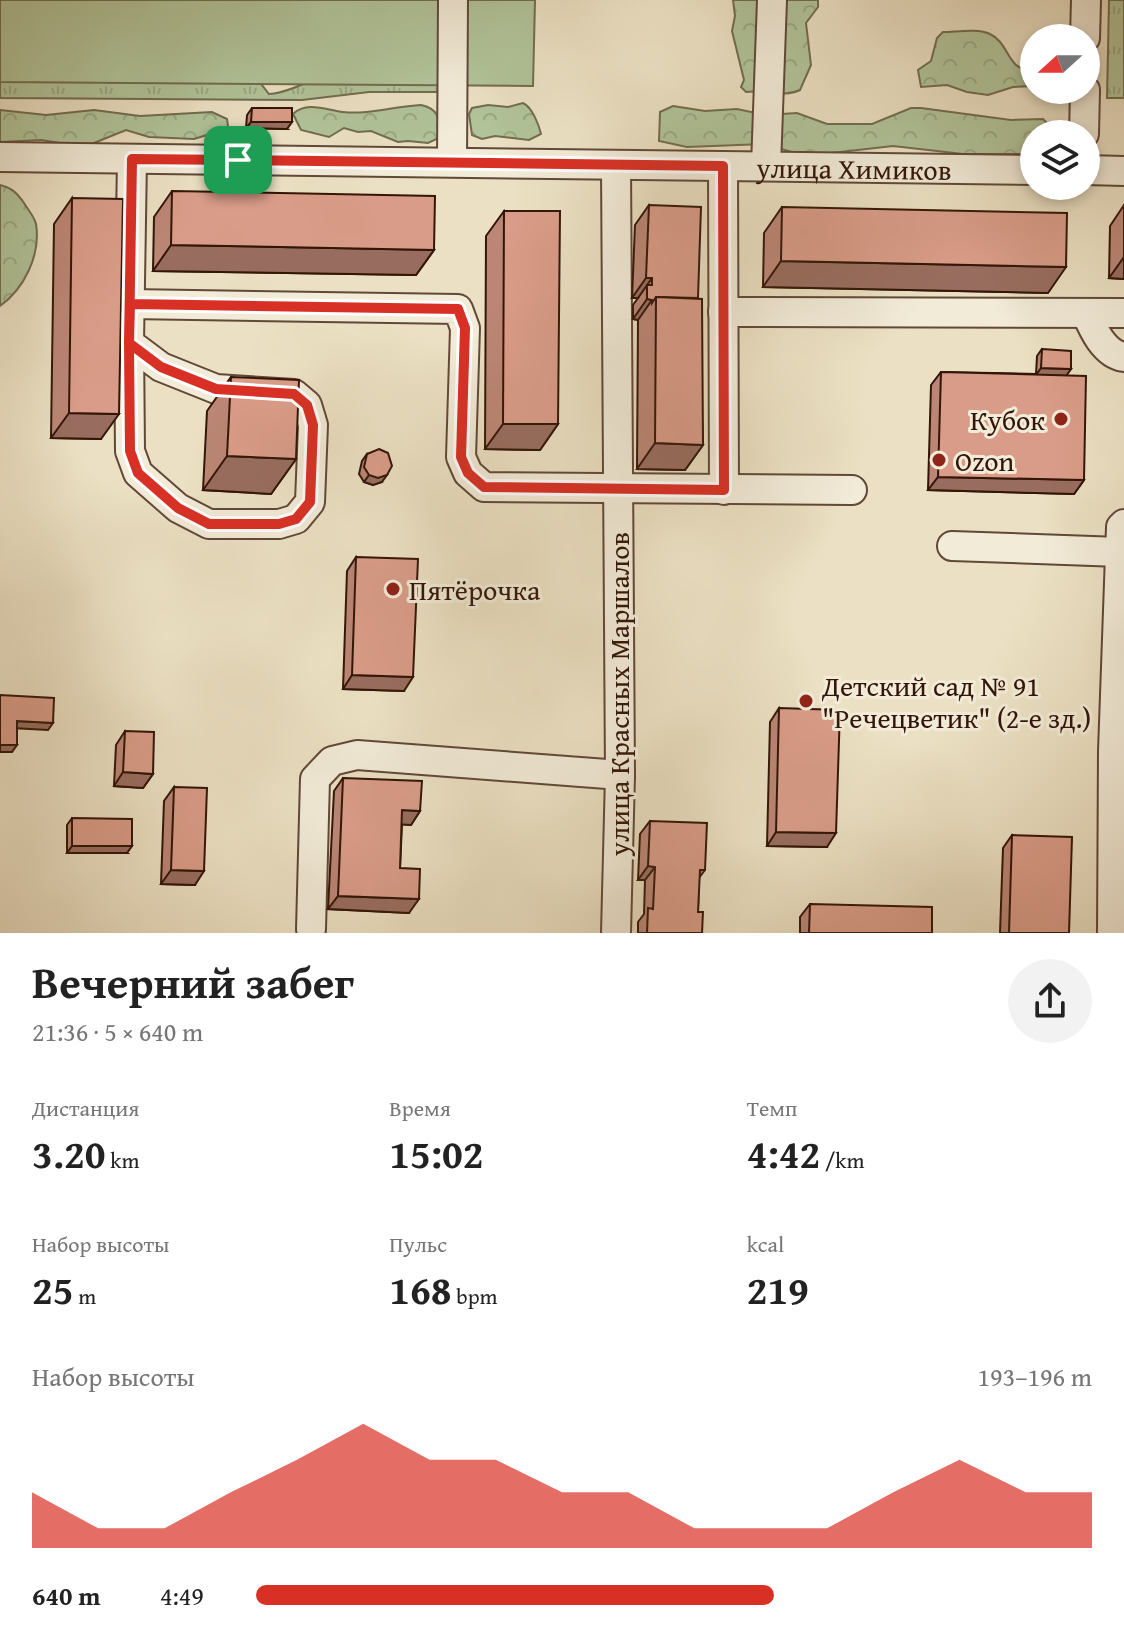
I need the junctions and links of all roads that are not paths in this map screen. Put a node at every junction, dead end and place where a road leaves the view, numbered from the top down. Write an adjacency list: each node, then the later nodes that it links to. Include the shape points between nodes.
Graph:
1 (453, 0): 7 (street)
2 (772, 0): 10 (street)
3 (1086, 0): 4 (street)
4 (1085, 24)
5 (0, 157): 6 (street, улица Химиков)
6 (132, 159): 7 (street, улица Химиков); 14 (street)
7 (452, 162): 8 (street, улица Химиков)
8 (616, 166): 9 (street, улица Химиков); 20 (street, улица Красных Маршалов)
9 (723, 166): 10 (street, улица Химиков); 15 (street)
10 (766, 166): 11 (street, улица Химиков)
11 (1020, 170)
12 (1100, 170): 13 (street)
13 (1124, 171)
14 (130, 304): 18 (street); 20 (street, via 458,309 465,328 461,457 468,473 484,487)
15 (723, 312): 16 (street); 21 (street)
16 (1086, 313): 17 (street); 19 (street, via 1095,333 1116,356)
17 (1124, 313)
18 (129, 343): 18 (street, via 130,451 138,473 178,508 209,524 279,524 296,519 310,502 313,425 307,405 294,394 216,389 161,367)
19 (1124, 357)
20 (619, 489): 21 (street); 27 (street, улица Красных Маршалов)
21 (724, 490): 22 (street)
22 (852, 490)
23 (1124, 524): 25 (street)
24 (952, 546): 25 (street)
25 (1120, 552): 26 (street)
26 (1119, 751): 30 (street)
27 (620, 775): 28 (street, via 357,755 332,761 315,779); 29 (street, улица Красных Маршалов)
28 (311, 929)
29 (616, 933)
30 (1112, 933)

